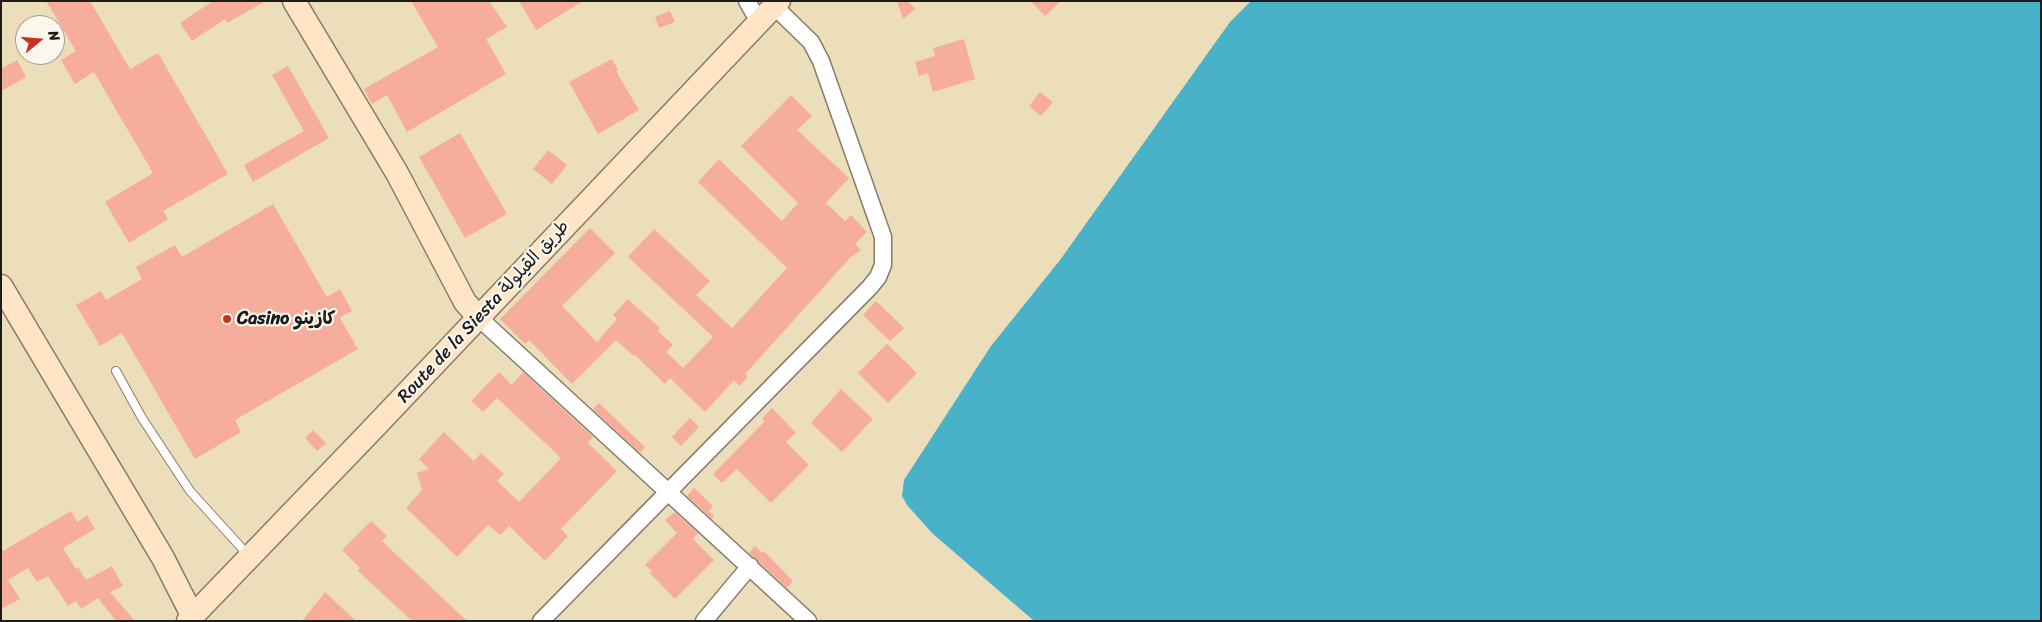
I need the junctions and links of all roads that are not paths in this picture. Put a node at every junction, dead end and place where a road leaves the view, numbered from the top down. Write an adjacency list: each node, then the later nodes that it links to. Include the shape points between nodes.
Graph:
1 (294, 1): 5 (main road, via 397,173 465,302)
2 (746, 1): 3 (street)
3 (771, 10): 5 (main road, Route de la Siesta طريق القيلولة); 7 (street, via 811,42 821,61 883,237 883,265 870,287)
4 (1, 286): 10 (main road, via 163,558)
5 (478, 317): 7 (street); 8 (main road, Route de la Siesta طريق القيلولة)
6 (116, 371): 8 (lane, via 142,418 190,491)
7 (667, 492): 9 (street); 11 (street)
8 (249, 556): 10 (main road, Route de la Siesta طريق القيلولة)
9 (750, 566): 12 (street); 13 (street)
10 (192, 619)
11 (541, 621)
12 (704, 621)
13 (808, 621)

